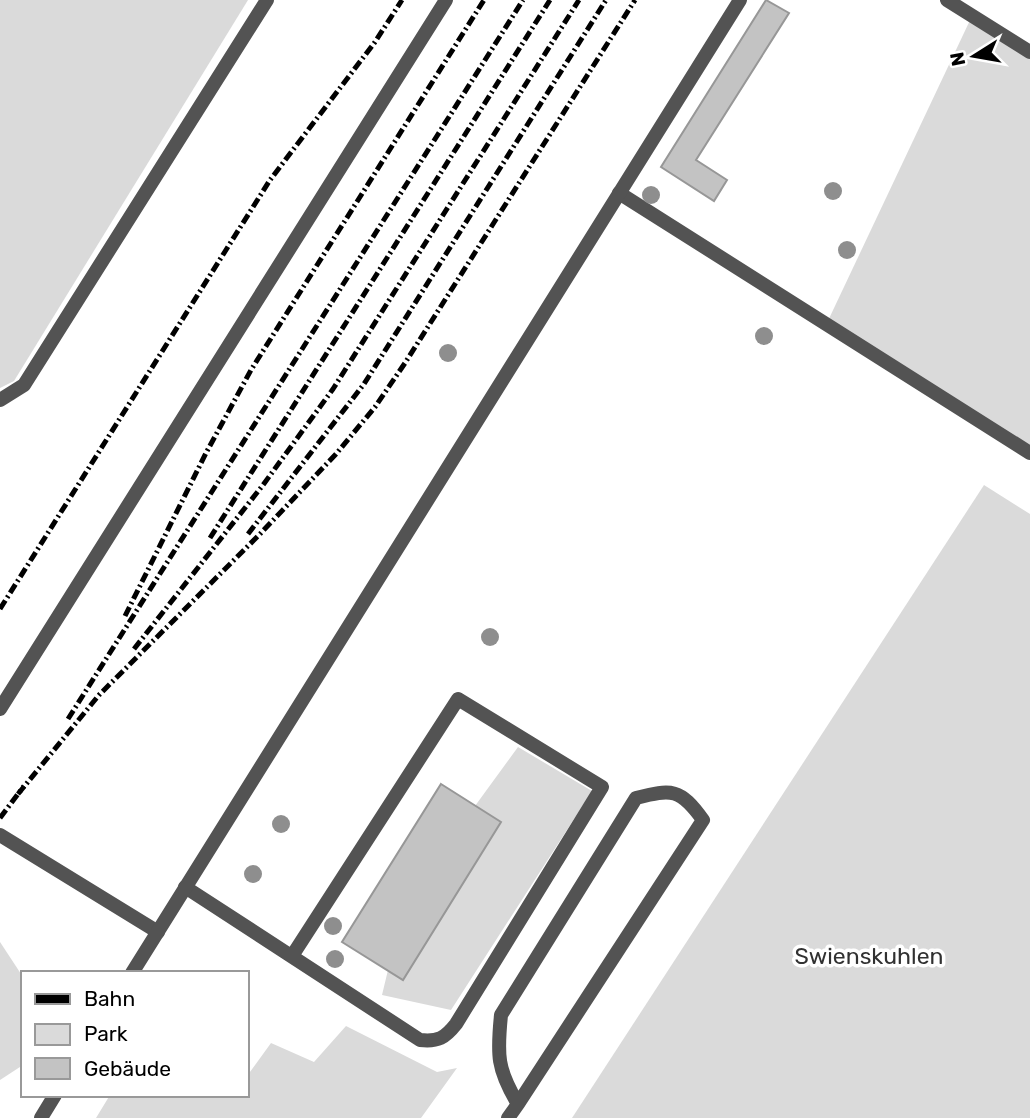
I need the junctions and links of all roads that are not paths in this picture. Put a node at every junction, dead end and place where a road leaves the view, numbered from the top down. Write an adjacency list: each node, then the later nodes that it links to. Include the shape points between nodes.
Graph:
1 (267, 0): 7 (lane, via 24,385)
2 (446, 0): 9 (lane)
3 (740, 0): 6 (lane)
4 (947, 0): 5 (lane)
5 (1030, 52)
6 (619, 194): 8 (lane); 11 (lane)
7 (0, 400)
8 (1030, 453)
9 (0, 709)
10 (0, 835): 12 (lane)
11 (185, 887): 12 (lane); 13 (lane)
12 (158, 932): 14 (lane)
13 (292, 956): 13 (lane, via 458,699 602,787 446,1037 420,1040)
14 (133, 971)
15 (54, 1097): 17 (lane)
16 (518, 1104): 16 (lane, via 703,820 690,801 667,791 636,797 501,1015 498,1046 503,1080); 18 (lane)
17 (41, 1118)
18 (508, 1118)

